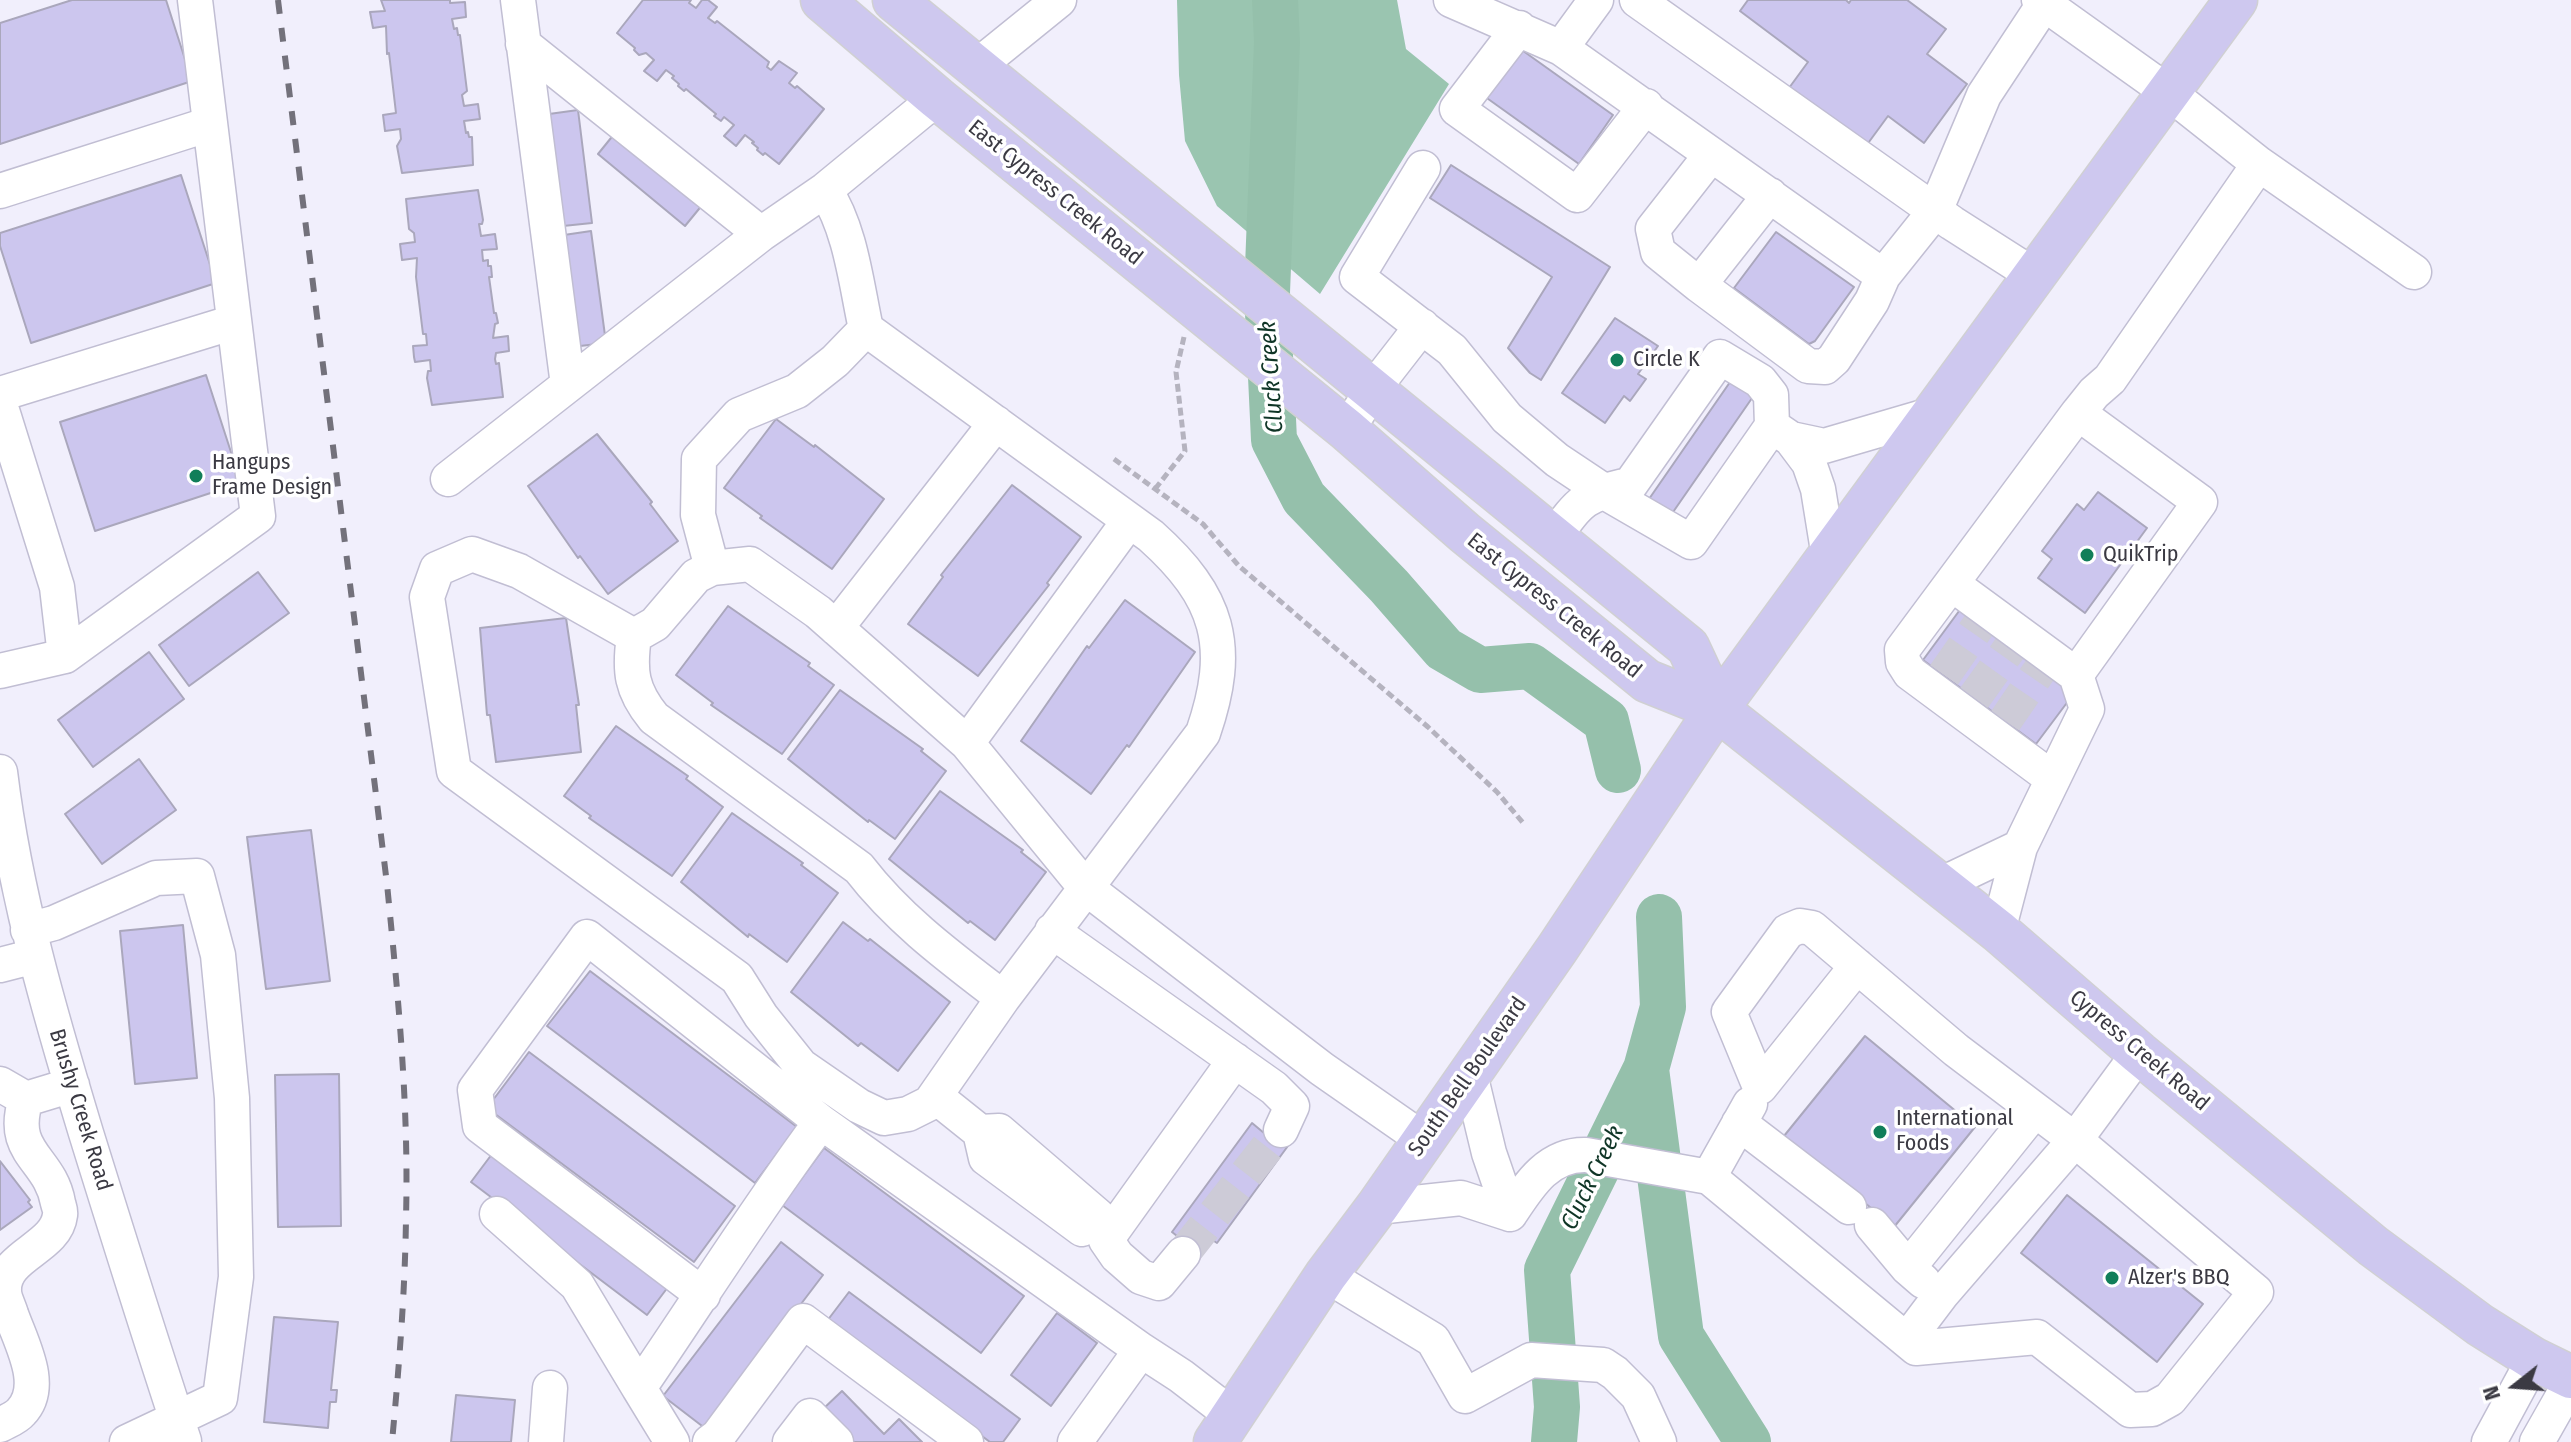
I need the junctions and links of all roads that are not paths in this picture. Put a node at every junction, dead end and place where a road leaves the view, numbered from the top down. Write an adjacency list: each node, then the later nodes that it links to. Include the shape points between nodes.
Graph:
1 (195, 0): 18 (street)
2 (518, 0): 12 (street)
3 (822, 0): 16 (main road, East Cypress Creek Road)
4 (894, 0): 14 (main road)
5 (1059, 0): 14 (street)
6 (1451, 0): 11 (street)
7 (1596, 0): 13 (street)
8 (1637, 0): 25 (street)
9 (2236, 0): 15 (main road)
10 (2042, 2): 15 (street); 25 (street, via 1984,95)
11 (1519, 28): 13 (street); 17 (street, via 1457,109 1577,195)
12 (523, 44): 26 (street); 34 (street)
13 (1561, 48): 17 (street)
14 (975, 68): 16 (main road); 35 (main road)
15 (2168, 92): 20 (street); 29 (main road, South Bell Boulevard)
16 (937, 98): 22 (street); 41 (main road, East Cypress Creek Road)
17 (1646, 106): 19 (street)
18 (210, 124): 23 (street); 31 (street)
19 (1711, 155): 24 (street); 30 (street, via 1653,229 1658,252)
20 (2259, 164): 27 (street); 38 (street, via 2110,379)
21 (1423, 168): 32 (street, via 1357,277)
22 (825, 190): 26 (street); 33 (street, via 849,250)
23 (0, 191)
24 (1770, 195): 28 (street); 30 (street)
25 (1935, 211): 28 (street); 29 (street)
26 (761, 234): 34 (street)
27 (2414, 272)
28 (1883, 276): 30 (street, via 1834,359 1815,368)
29 (2035, 276): 39 (main road, South Bell Boulevard)
30 (1699, 285)
31 (234, 322): 36 (street); 52 (street, via 258,516)
32 (1422, 326): 35 (street); 44 (street, via 1452,350 1507,418)
33 (866, 329): 40 (street); 48 (street, via 797,391 739,415 699,459 698,515)
34 (568, 385): 43 (street)
35 (1373, 389): 41 (street); 46 (main road)
36 (0, 394)
37 (0, 404): 52 (street, via 57,587)
38 (2078, 413): 49 (street); 53 (street, via 2200,502)
39 (1930, 415): 42 (street, via 1824,446); 47 (main road, South Bell Boulevard)
40 (996, 423): 45 (street); 50 (street)
41 (1347, 430): 55 (main road, East Cypress Creek Road, via 1647,681)
42 (1782, 432): 44 (street, via 1691,542); 44 (street, via 1771,395 1760,381 1720,357 1630,485); 47 (street, via 1809,463)
43 (448, 479)
44 (1604, 491): 46 (street, via 1584,498)
45 (1129, 521): 56 (street); 61 (street, via 1187,572 1213,617 1216,689 1203,733)
46 (1554, 537): 55 (main road, via 1688,647)
47 (1829, 557): 55 (main road, South Bell Boulevard)
48 (712, 568): 50 (street, via 750,564); 51 (street, via 696,576 655,624)
49 (1952, 584): 53 (street, via 2016,640); 58 (street, via 1902,650 1903,662 1910,673 1939,683 2000,729)
50 (836, 628): 56 (street)
51 (634, 636): 67 (street, via 633,682 654,718 859,868 906,922); 74 (street, via 519,571 472,554 437,569 427,597 454,771 737,978 801,1066 859,1106 884,1118 908,1114)
52 (65, 656): 54 (street)
53 (2056, 666): 58 (street, via 2087,709)
54 (0, 671)
55 (1717, 709): 60 (main road, Cypress Creek Road); 70 (main road, South Bell Boulevard)
56 (967, 743): 61 (street)
57 (0, 772): 64 (street, Brushy Creek Road)
58 (2053, 779): 59 (street)
59 (2020, 847): 60 (street); 63 (street)
60 (1940, 885): 63 (main road, Cypress Creek Road)
61 (1085, 887): 62 (street); 80 (street, via 1322,1069)
62 (1052, 931): 67 (street); 69 (street)
63 (1998, 931): 68 (main road, Cypress Creek Road)
64 (31, 943): 65 (street); 71 (street, Brushy Creek Road); 100 (street, via 54,923 156,878 197,876 220,971 232,1098 236,1277 220,1398)
65 (0, 965)
66 (1857, 966): 72 (street); 72 (street, via 1812,928 1788,931 1729,1012); 75 (street)
67 (1003, 998): 74 (street)
68 (2139, 1053): 81 (street); 94 (main road, Cypress Creek Road, via 2373,1246)
69 (1235, 1060): 78 (street, via 1292,1106); 86 (street)
70 (1470, 1074): 80 (main road, South Bell Boulevard); 83 (street, via 1489,1153)
71 (72, 1085): 73 (street); 100 (street, Brushy Creek Road)
72 (1760, 1087): 77 (street)
73 (13, 1092): 98 (street, via 22,1136 57,1193 60,1216 53,1232 6,1275 4,1292 33,1378 20,1414)
74 (935, 1096): 79 (street)
75 (2035, 1110): 81 (street); 88 (street)
76 (821, 1122): 90 (street); 90 (street, via 587,937 475,1090 480,1126); 93 (street)
77 (1739, 1123): 82 (street); 88 (street, via 1861,1216)
78 (1281, 1130)
79 (980, 1132): 86 (street, via 986,1158); 86 (street, via 999,1131 1098,1216)
80 (1424, 1140): 84 (main road, South Bell Boulevard)
81 (2075, 1140): 91 (street); 92 (street, via 2256,1292 2170,1399 2152,1409 2130,1410 2037,1337 1916,1348)
82 (1709, 1177): 83 (street, via 1572,1154 1548,1166); 92 (street)
83 (1518, 1202): 84 (street, via 1461,1198)
84 (1377, 1207): 89 (main road, South Bell Boulevard)
85 (497, 1214): 97 (street, via 577,1285)
86 (1098, 1234): 87 (street, via 1141,1277 1159,1283)
87 (1183, 1254)
88 (1908, 1268): 91 (street)
89 (1326, 1275): 99 (main road, South Bell Boulevard); 109 (street, via 1433,1340 1465,1396 1531,1360 1603,1365 1638,1396)
90 (703, 1295): 97 (street)
91 (1941, 1295): 92 (street)
92 (1907, 1340)
93 (1141, 1350): 99 (street, via 1181,1376); 108 (street)
94 (2534, 1359): 95 (main road, Cypress Creek Road); 110 (street)
95 (2571, 1380): 111 (street)
96 (550, 1388): 102 (street)
97 (639, 1388): 103 (street)
98 (0, 1425)
99 (1224, 1429)
100 (181, 1431): 101 (street)
101 (127, 1442)
102 (546, 1442)
103 (672, 1442)
104 (710, 1442): 107 (street, via 803,1321)
105 (790, 1442): 106 (street, via 810,1416)
106 (836, 1442)
107 (966, 1442)
108 (1075, 1442)
109 (1659, 1442)
110 (2489, 1442)
111 (2537, 1442)

